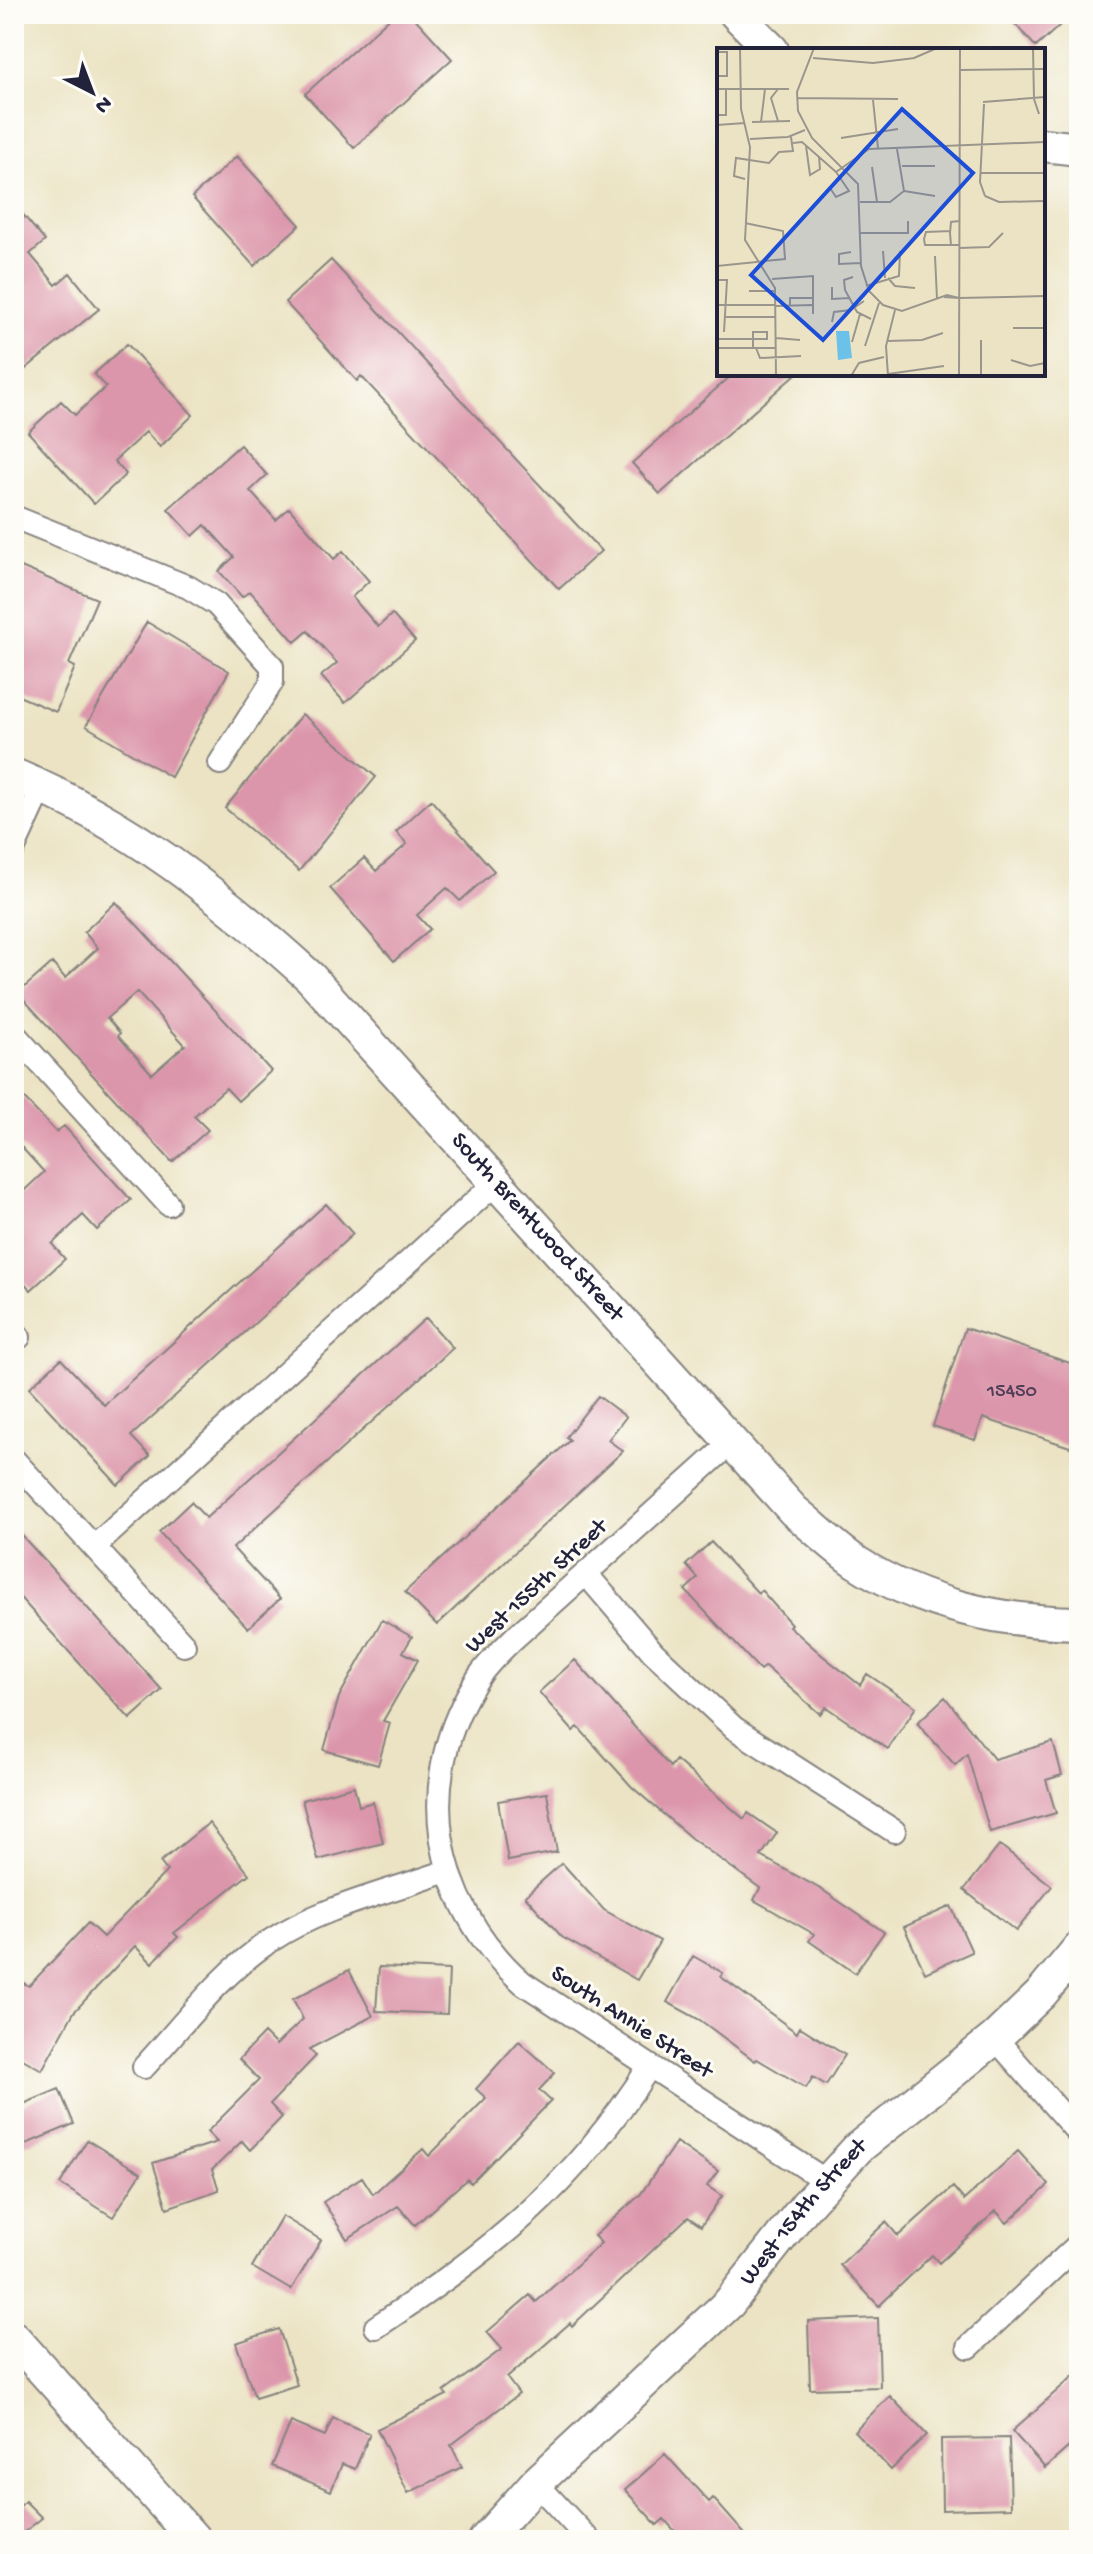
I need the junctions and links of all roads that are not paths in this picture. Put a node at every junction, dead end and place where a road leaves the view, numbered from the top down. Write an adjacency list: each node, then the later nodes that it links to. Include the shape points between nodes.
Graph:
1 (736, 14): 2 (street)
2 (770, 48)
3 (1045, 145): 4 (street)
4 (1079, 149)
5 (14, 517): 6 (street, via 188,587 216,604 272,666 272,682)
6 (220, 763)
7 (28, 781): 8 (street); 10 (street, South Brentwood Street, via 166,856 239,912 310,977)
8 (14, 848)
9 (14, 1034): 11 (street)
10 (498, 1181): 12 (street, South Brentwood Street); 14 (street)
11 (168, 1204)
12 (733, 1441): 15 (street, West 155th Street); 16 (street, South Brentwood Street, via 794,1511 856,1561 892,1580 982,1613 1029,1622)
13 (14, 1460): 14 (street)
14 (94, 1547): 17 (street)
15 (587, 1575): 18 (street, via 653,1652 734,1728); 19 (street, West 155th Street, via 513,1639 481,1673 465,1701 442,1769)
16 (1079, 1623)
17 (184, 1645)
18 (894, 1831)
19 (447, 1871): 22 (street, via 298,1925 270,1941 242,1962); 23 (street, South Annie Street, via 467,1918 496,1959 560,2010)
20 (1079, 1948): 21 (street, West 154th Street)
21 (995, 2038): 24 (street); 25 (street, West 154th Street, via 902,2110)
22 (144, 2067)
23 (649, 2067): 25 (street, South Annie Street); 27 (street, via 591,2150 547,2198 481,2256)
24 (1079, 2134)
25 (826, 2181): 30 (street, West 154th Street, via 729,2303)
26 (1079, 2244): 29 (street)
27 (376, 2327)
28 (14, 2338): 31 (street)
29 (969, 2347)
30 (536, 2483): 32 (street, West 154th Street); 33 (street)
31 (195, 2540)
32 (485, 2540)
33 (589, 2540)

